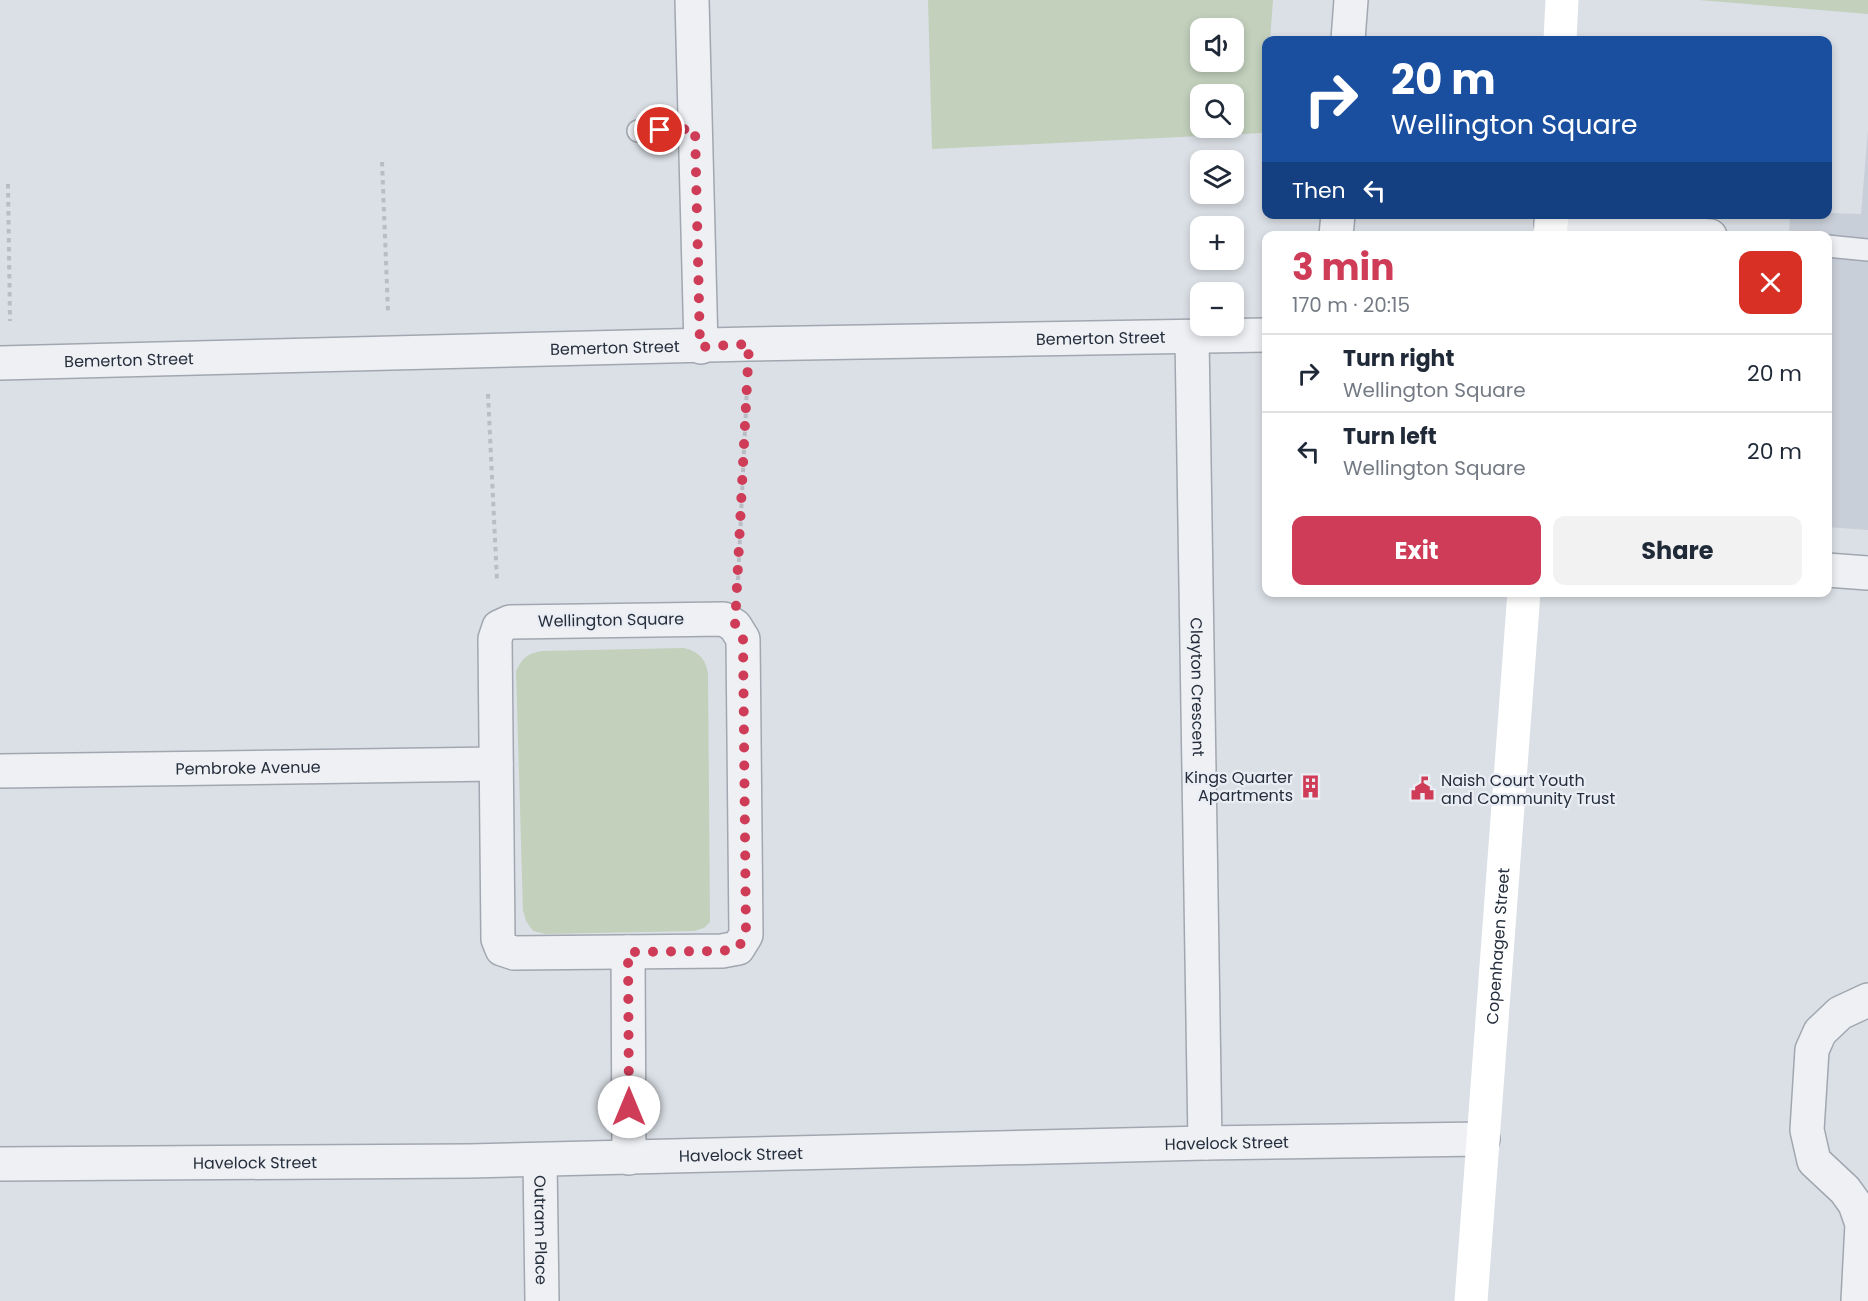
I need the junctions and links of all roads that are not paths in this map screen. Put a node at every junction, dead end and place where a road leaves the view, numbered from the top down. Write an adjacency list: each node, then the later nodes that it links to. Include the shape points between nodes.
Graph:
1 (692, 0): 6 (street)
2 (1351, 0): 4 (street)
3 (1562, 0): 5 (main road)
4 (1348, 36)
5 (1560, 36)
6 (695, 129): 7 (lane); 14 (street)
7 (638, 131)
8 (1551, 224): 9 (street)
9 (1644, 231)
10 (1832, 246): 11 (lane)
11 (1868, 250)
12 (1262, 335): 13 (street, Bemerton Street)
13 (1192, 337): 14 (street, Bemerton Street); 24 (street, Clayton Crescent)
14 (700, 347): 15 (street, Bemerton Street)
15 (6, 362)
16 (1832, 570): 17 (street)
17 (1868, 573)
18 (1524, 597): 23 (main road, Copenhagen Street)
19 (496, 764): 20 (street, Pembroke Avenue); 21 (street, via 498,939 502,949 514,953); 21 (street, Wellington Square, via 495,639 499,627 510,622 724,619 735,626 743,639 746,935 738,948 722,951)
20 (0, 771)
21 (628, 952): 25 (street)
22 (1868, 1000): 30 (street, via 1840,1013 1820,1032 1812,1050 1807,1130 1814,1161 1845,1190 1862,1224)
23 (1483, 1139): 24 (street, Havelock Street); 29 (main road, Copenhagen Street)
24 (1205, 1143): 25 (street, Havelock Street)
25 (629, 1158): 26 (street, Havelock Street)
26 (540, 1160): 27 (street, Havelock Street); 28 (street, Outram Place)
27 (0, 1164)
28 (542, 1301)
29 (1471, 1301)
30 (1858, 1301)

